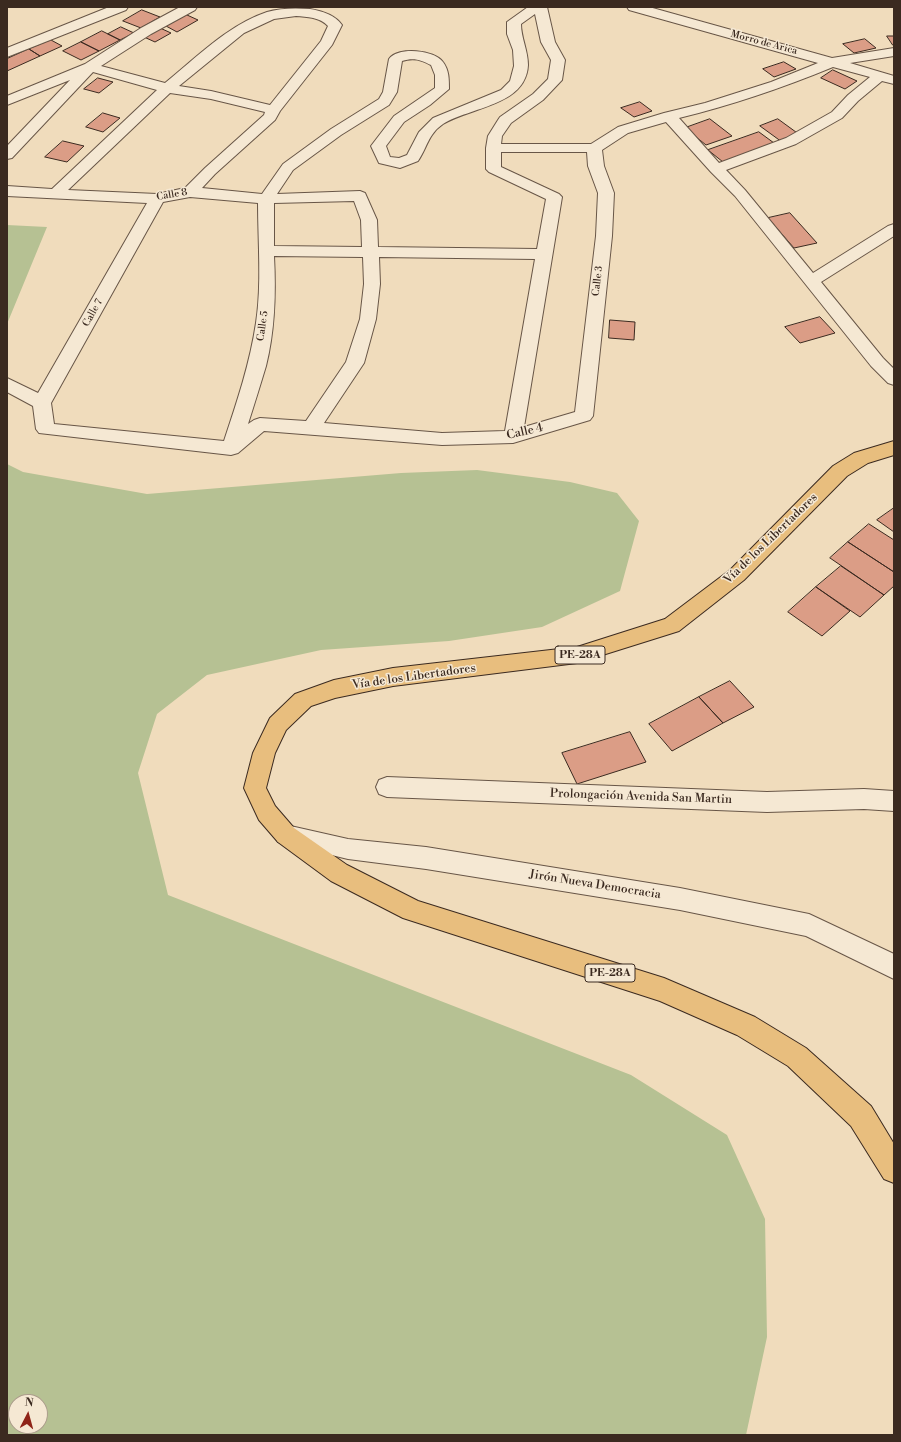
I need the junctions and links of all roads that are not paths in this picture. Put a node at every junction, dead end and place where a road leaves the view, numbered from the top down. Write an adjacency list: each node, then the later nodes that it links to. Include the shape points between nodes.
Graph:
1 (121, 7): 8 (street)
2 (190, 7): 10 (street, via 146,31)
3 (537, 7): 24 (street, via 514,22 521,66 517,82 506,93 438,121 424,135 413,158 400,163 384,160 378,146 399,119 442,89 442,75 437,63 419,54 396,58 390,92 384,102 336,132 288,167)
4 (540, 7): 16 (street, via 548,42 558,60 555,80 505,120 495,136)
5 (634, 7): 9 (street, Morro de Arica)
6 (320, 10): 12 (street, via 271,15 245,27); 14 (street, via 335,25 328,42)
7 (894, 52): 9 (street)
8 (7, 53)
9 (833, 62): 11 (street, Morro de Arica); 15 (street, via 776,85)
10 (90, 67): 12 (street); 13 (street); 18 (street)
11 (887, 78): 19 (street, via 853,98 837,115 791,141)
12 (167, 88): 14 (street, via 211,95); 22 (street)
13 (7, 101)
14 (273, 110): 21 (street, via 270,118)
15 (669, 116): 17 (street, via 623,130); 19 (street)
16 (493, 148): 17 (street); 28 (street, via 494,169 554,198)
17 (594, 148): 33 (street, Calle 3, via 596,166 606,193 604,236)
18 (7, 155)
19 (716, 169): 29 (street, via 740,193)
20 (7, 191): 22 (street, Calle 8)
21 (190, 192): 23 (street, Calle 8); 24 (street, Calle 8)
22 (55, 194): 23 (street, Calle 8)
23 (157, 199): 32 (street, Calle 7)
24 (266, 199): 26 (street, Calle 5); 27 (street, Calle 8, via 360,196 370,220)
25 (894, 229): 29 (street)
26 (266, 251): 27 (street); 36 (street, Calle 5, via 265,321 257,365)
27 (370, 252): 28 (street); 34 (street, via 372,284 368,319 355,363)
28 (545, 254): 35 (street)
29 (812, 281): 30 (street, via 877,362)
30 (894, 379)
31 (7, 384): 32 (street)
32 (42, 403): 36 (street, via 46,429)
33 (584, 416): 35 (street, Calle 4)
34 (311, 428): 35 (street, Calle 4, via 442,439); 36 (street, Calle 4, via 260,424)
35 (513, 437)
36 (231, 448)
37 (894, 448): 40 (highway, Vía de los Libertadores / PE-28A, via 861,458 840,471 737,575 672,625 577,655 392,677 334,689 303,700 278,724 264,753 255,788 267,813)
38 (387, 787): 39 (street, Prolongación Avenida San Martin, via 767,802 864,799)
39 (894, 801)
40 (286, 834): 41 (street, Jirón Nueva Democracia, via 348,849 426,858 680,898 809,925); 42 (highway, Vía de los Libertadores / PE-28A, via 340,873 412,910 664,990 746,1026 798,1057 861,1116)
41 (894, 967)
42 (894, 1169)

